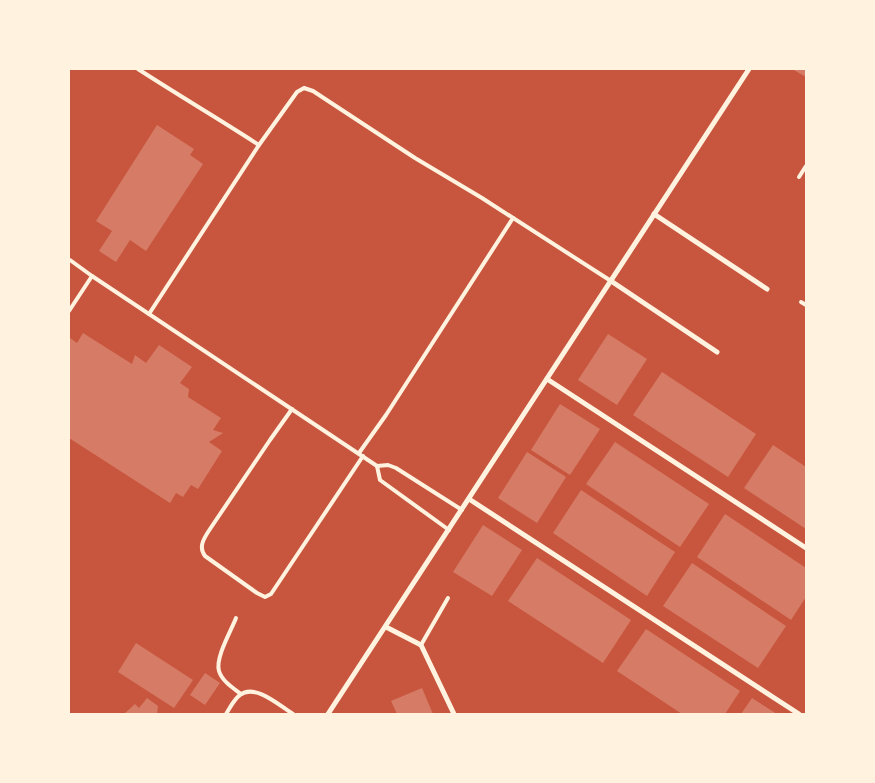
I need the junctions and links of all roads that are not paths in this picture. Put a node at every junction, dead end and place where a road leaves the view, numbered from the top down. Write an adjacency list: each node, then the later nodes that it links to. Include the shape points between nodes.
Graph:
1 (138, 69): 3 (lane)
2 (749, 69): 6 (street)
3 (259, 145): 7 (lane, via 296,92 304,88); 15 (lane)
4 (806, 166): 5 (lane)
5 (799, 177)
6 (654, 214): 10 (street); 11 (street)
7 (513, 218): 10 (lane); 19 (lane)
8 (70, 260): 9 (lane)
9 (92, 276): 14 (lane); 15 (lane)
10 (611, 281): 16 (street); 17 (street)
11 (767, 289)
12 (801, 302): 13 (lane)
13 (806, 305)
14 (69, 311)
15 (149, 314): 18 (lane)
16 (717, 352)
17 (547, 379): 21 (street); 24 (street)
18 (292, 409): 19 (lane); 19 (lane, via 210,529 202,547 205,556 257,593 271,594)
19 (361, 455): 20 (lane)
20 (377, 466): 22 (lane, via 396,468); 23 (lane, via 380,480)
21 (469, 499): 22 (street); 34 (street)
22 (462, 510): 23 (street)
23 (449, 530): 27 (street)
24 (806, 548)
25 (448, 598): 28 (lane)
26 (236, 618): 29 (lane, via 218,660 224,680)
27 (386, 627): 28 (street); 32 (street)
28 (421, 645): 33 (street)
29 (240, 694): 30 (lane); 31 (lane, via 258,692)
30 (226, 714)
31 (293, 714)
32 (328, 714)
33 (454, 714)
34 (799, 714)

